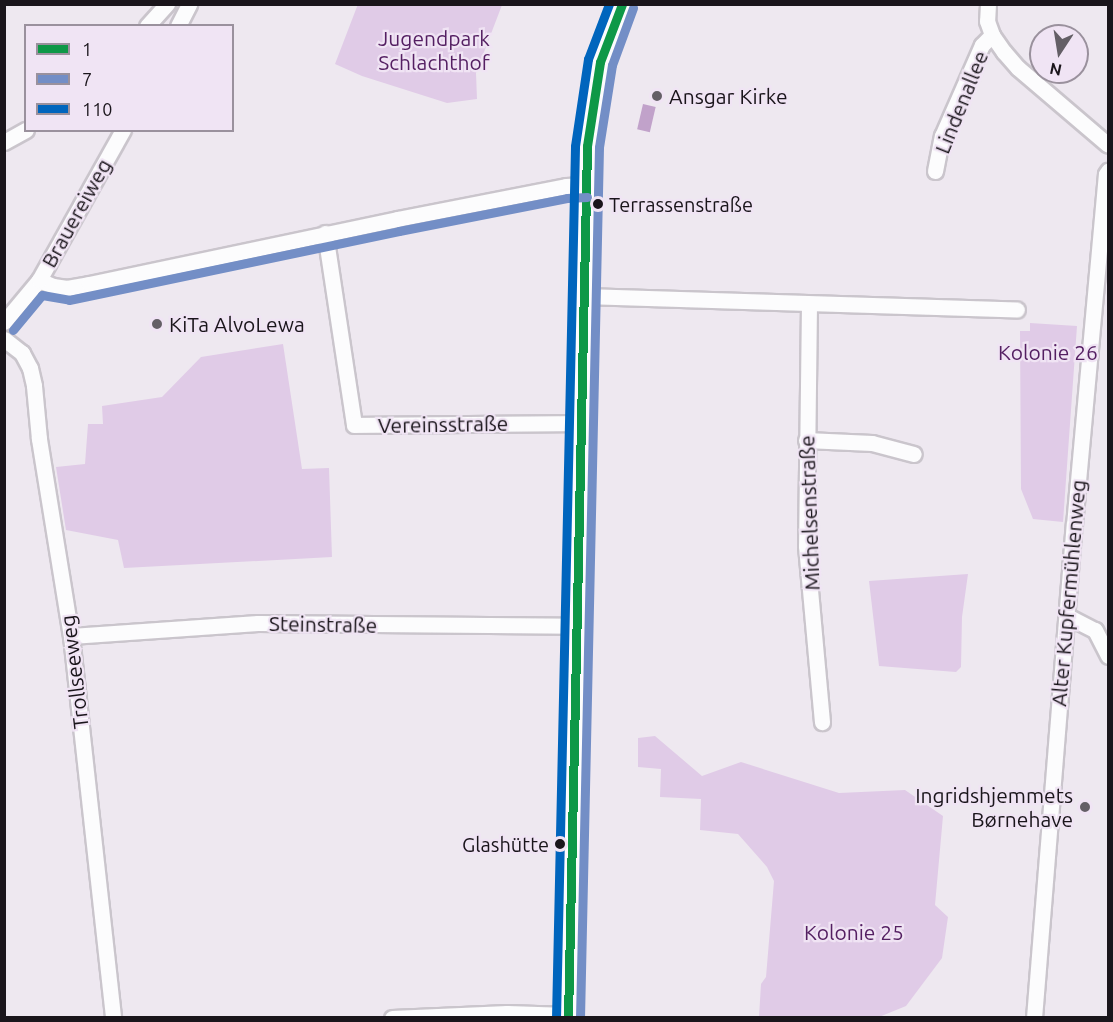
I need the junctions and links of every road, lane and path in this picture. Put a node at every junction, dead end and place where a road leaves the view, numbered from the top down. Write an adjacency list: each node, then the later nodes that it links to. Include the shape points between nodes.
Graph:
1 (167, 4): 5 (street)
2 (189, 4): 6 (street)
3 (622, 4): 14 (main road, via 600,62 587,146)
4 (988, 4): 7 (street, via 987,21)
5 (149, 24)
6 (179, 24)
7 (992, 35): 11 (street, via 1018,69); 12 (street, Lindenallee, via 982,45 942,136)
8 (24, 132): 10 (street)
9 (122, 132): 16 (street, Brauereiweg)
10 (4, 142)
11 (1108, 145)
12 (934, 171)
13 (1108, 171): 25 (street, Alter Kupfermühlenweg)
14 (586, 185): 15 (street); 17 (main road)
15 (325, 233): 16 (street, via 78,286 53,286); 22 (street, Vereinsstraße, via 354,425)
16 (39, 280): 20 (street, Brauereiweg)
17 (583, 296): 18 (street); 22 (main road)
18 (809, 303): 19 (street); 23 (street, Michelsenstraße)
19 (1017, 310)
20 (4, 322)
21 (4, 339): 27 (street, Trollseeweg, via 22,353 34,386)
22 (581, 423): 26 (main road)
23 (806, 440): 24 (street, via 872,443); 29 (street, Michelsenstraße, via 806,546)
24 (914, 454)
25 (1067, 616): 28 (street, via 1095,630); 35 (street, Alter Kupfermühlenweg)
26 (576, 626): 27 (street, Steinstraße, via 224,624); 32 (main road)
27 (71, 636): 33 (street, Trollseeweg)
28 (1108, 656)
29 (822, 722)
30 (507, 1015): 31 (street); 32 (street)
31 (470, 1016): 34 (street)
32 (568, 1016)
33 (113, 1017)
34 (392, 1017)
35 (1034, 1017)

